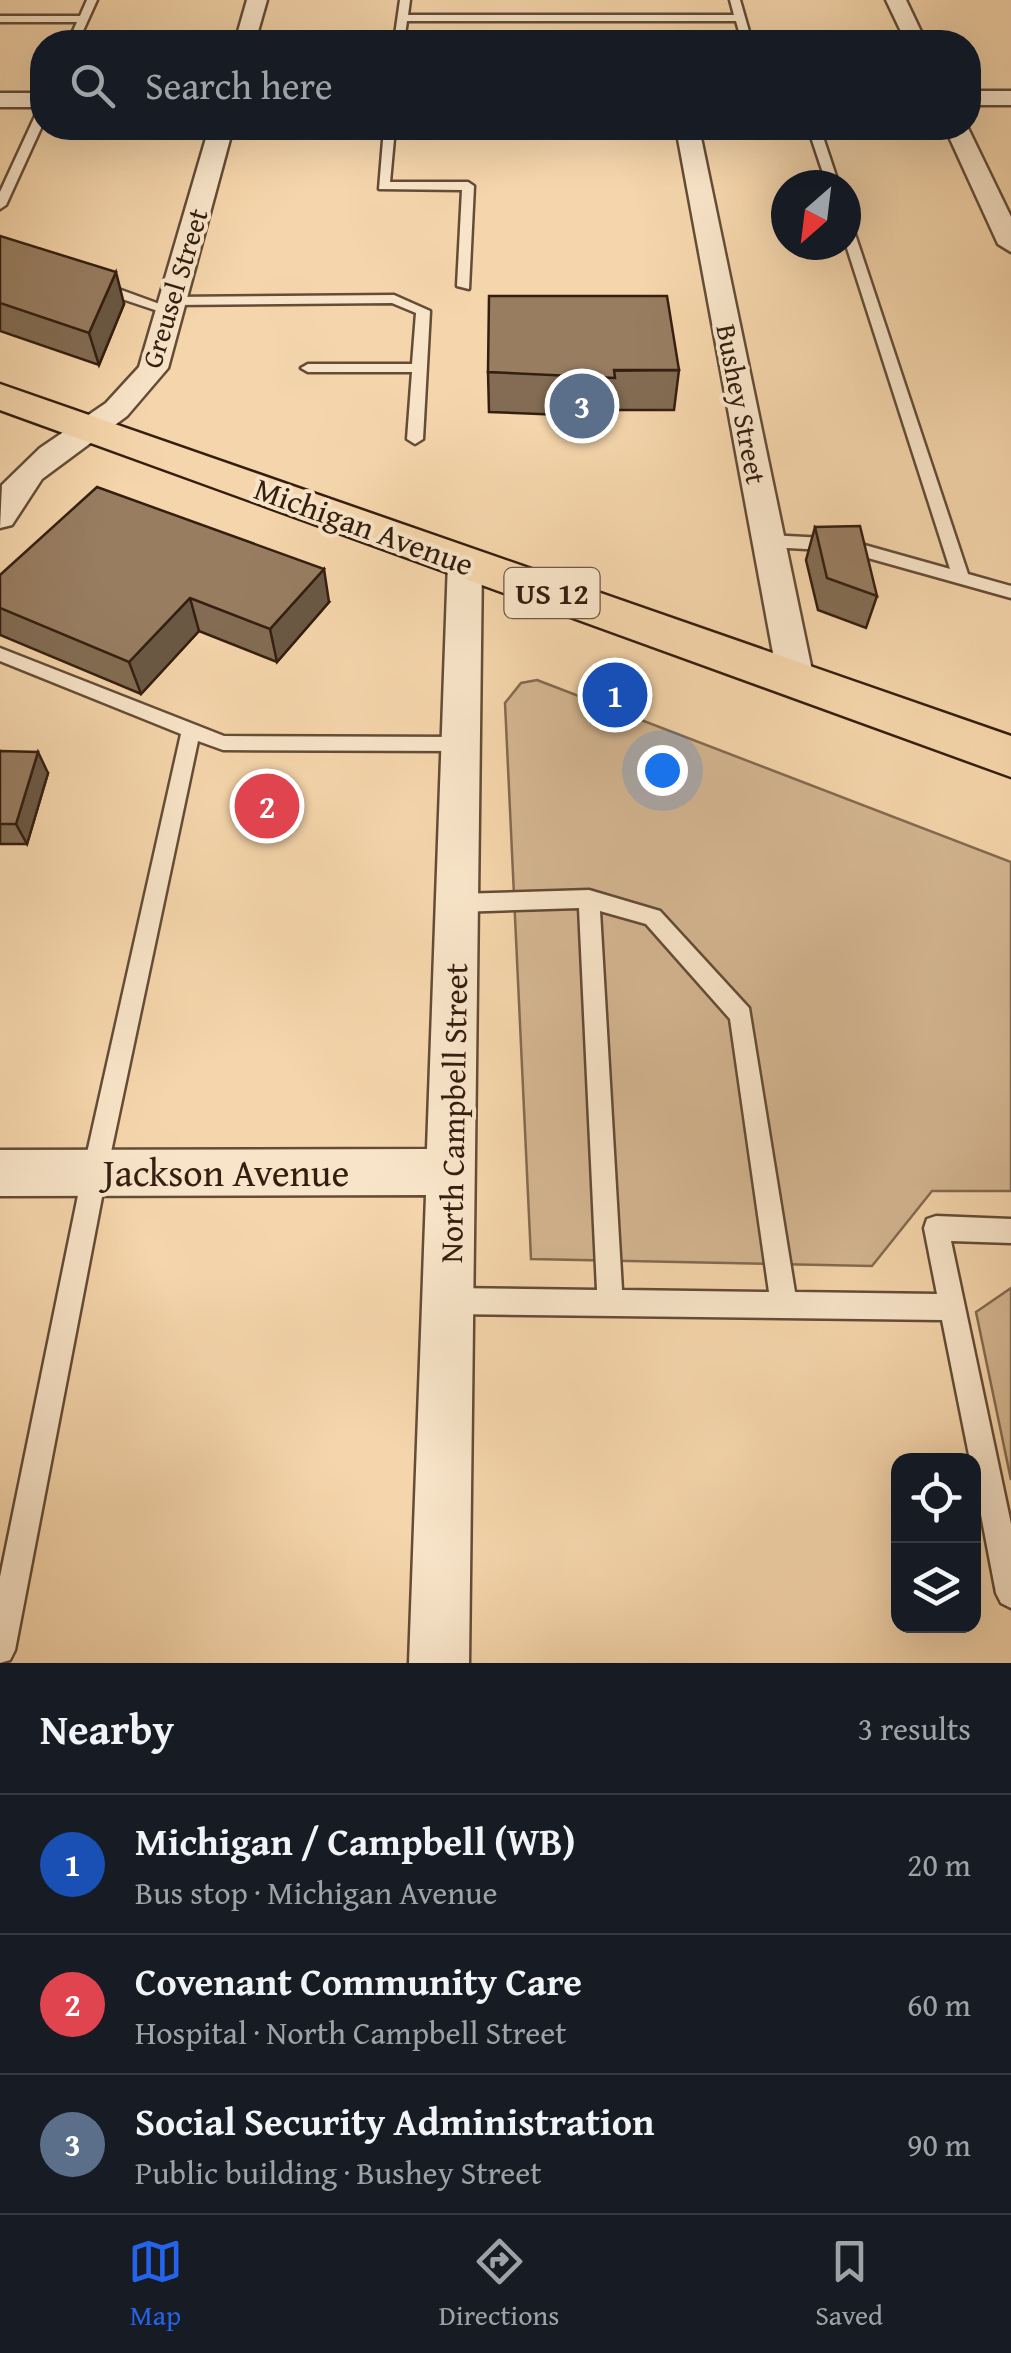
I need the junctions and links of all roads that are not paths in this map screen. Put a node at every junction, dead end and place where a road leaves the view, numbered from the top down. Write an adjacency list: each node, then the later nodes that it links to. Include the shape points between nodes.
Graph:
1 (92, 0): 9 (lane)
2 (256, 0): 11 (street)
3 (405, 0): 6 (lane)
4 (735, 0): 7 (lane)
5 (896, 0): 14 (street)
6 (402, 18): 7 (lane); 12 (lane)
7 (740, 18): 13 (lane)
8 (0, 19): 9 (lane)
9 (84, 19): 10 (lane)
10 (78, 30)
11 (247, 30)
12 (400, 30)
13 (744, 30)
14 (910, 30)
15 (981, 98): 16 (street)
16 (1011, 98)
17 (0, 100): 18 (street)
18 (30, 100)
19 (30, 140): 26 (lane)
20 (218, 140): 31 (street, Greusel Street)
21 (387, 140): 30 (lane, via 382,186 468,186)
22 (690, 140): 38 (street, Bushey Street)
23 (818, 140): 25 (lane)
24 (962, 140): 27 (street)
25 (828, 170)
26 (0, 205)
27 (1011, 244)
28 (857, 260): 40 (lane)
29 (84, 282): 31 (lane)
30 (464, 286)
31 (171, 305): 33 (lane, via 394,299 423,311); 35 (street, Greusel Street, via 144,384)
32 (308, 368): 33 (lane)
33 (419, 368): 36 (lane)
34 (0, 396): 35 (main road, Michigan Avenue / US 12)
35 (93, 429): 37 (street, Greusel Street, via 21,478); 39 (main road, Michigan Avenue / US 12)
36 (414, 438)
37 (0, 517)
38 (769, 540): 40 (lane, via 843,545); 43 (street, Bushey Street)
39 (465, 562): 43 (main road, Michigan Avenue / US 12); 45 (street, North Campbell Street)
40 (961, 578): 41 (lane)
41 (1011, 592)
42 (0, 654): 44 (lane)
43 (796, 680): 46 (main road, Michigan Avenue / US 12)
44 (191, 729): 45 (lane, via 223,743); 49 (lane)
45 (462, 744): 48 (street, North Campbell Street)
46 (1011, 757)
47 (589, 899): 48 (lane); 54 (lane); 55 (lane, via 653,918 741,1015)
48 (458, 903): 50 (street, North Campbell Street)
49 (95, 1171): 50 (street, Jackson Avenue); 51 (street, Jackson Avenue); 58 (lane)
50 (453, 1172): 53 (street, North Campbell Street)
51 (0, 1173)
52 (1011, 1230): 56 (lane, via 936,1228)
53 (449, 1301): 54 (lane); 59 (street, North Campbell Street)
54 (610, 1303): 55 (lane)
55 (784, 1304): 56 (lane)
56 (952, 1307): 57 (lane)
57 (1011, 1592)
58 (0, 1650)
59 (439, 1663)

